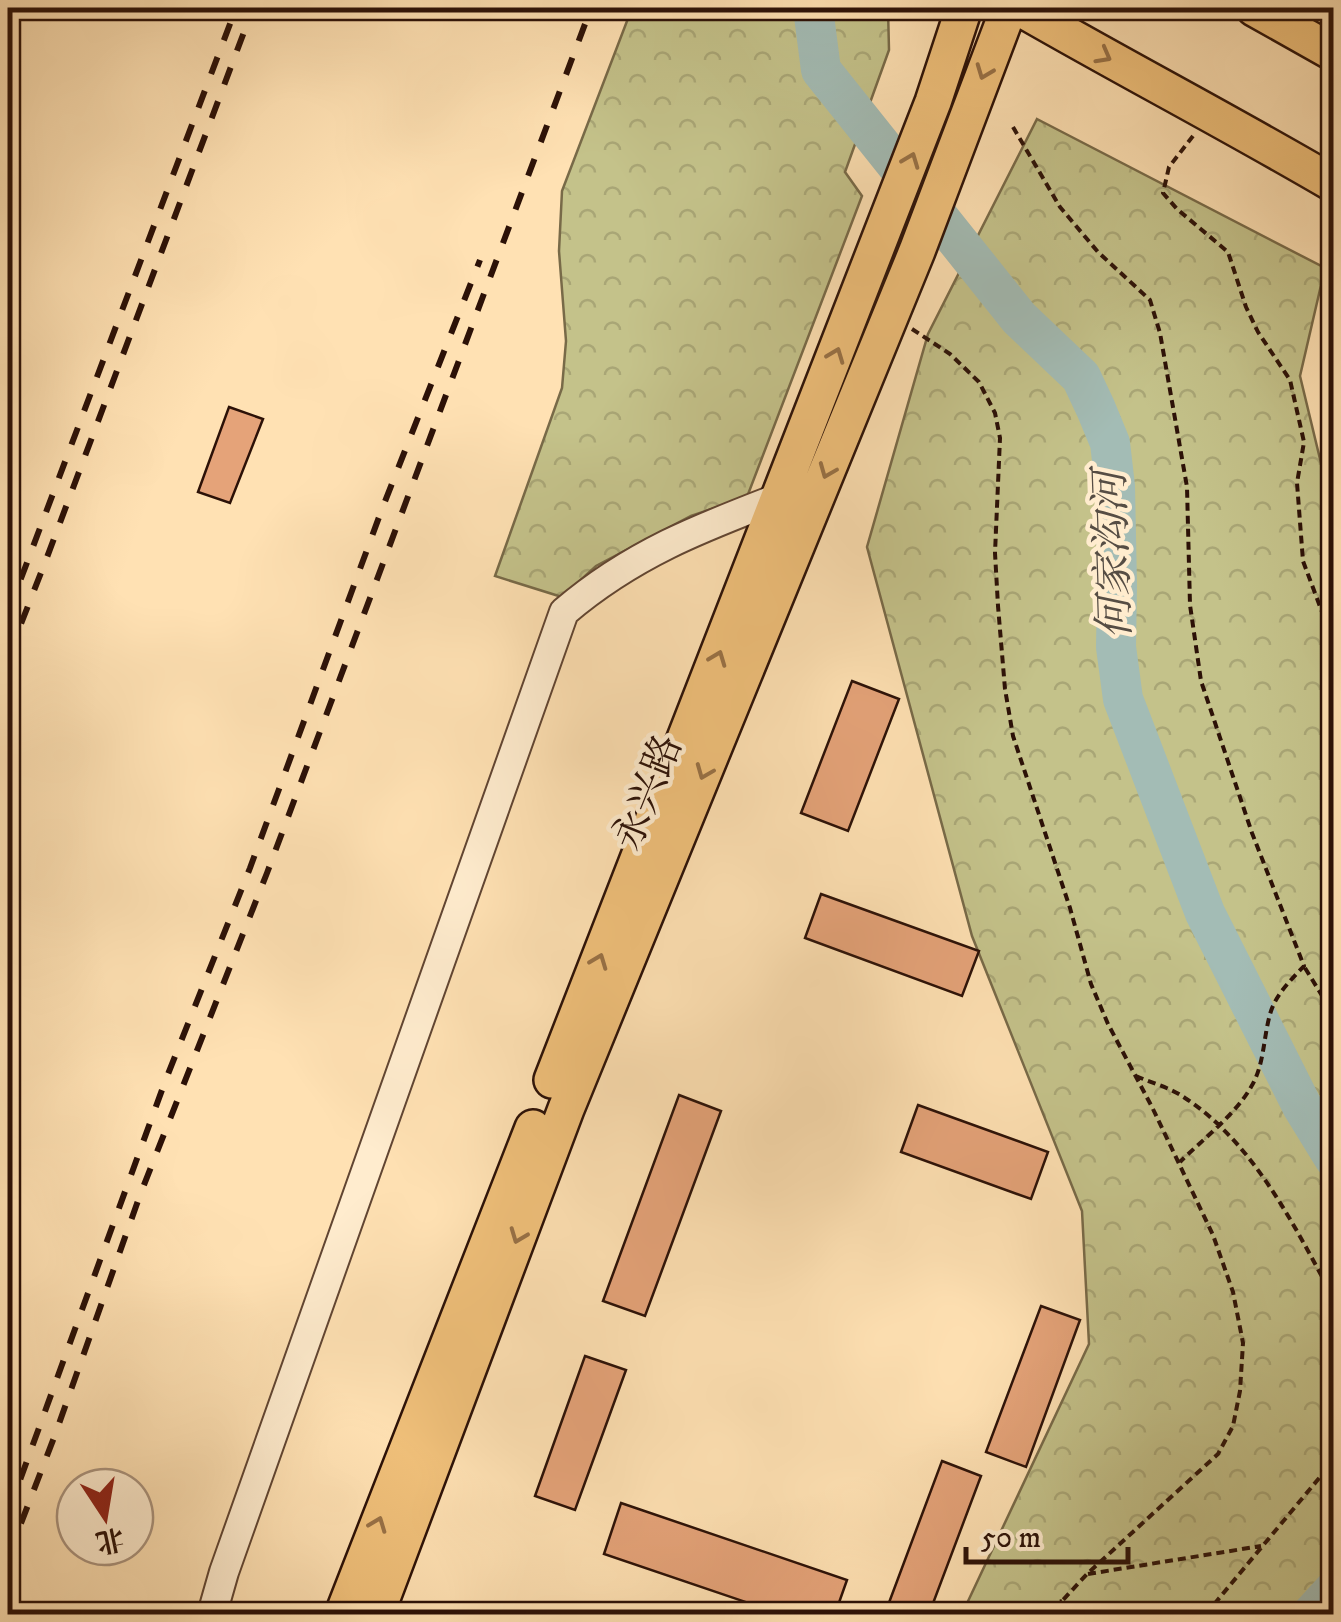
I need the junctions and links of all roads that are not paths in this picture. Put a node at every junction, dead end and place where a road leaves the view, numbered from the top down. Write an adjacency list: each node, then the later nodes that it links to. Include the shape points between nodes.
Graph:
1 (964, 8): 7 (main road, 永兴路, one-way to 1)
2 (1009, 8): 10 (main road, 永兴路, one-way to 10, via 917,251 566,1109)
3 (1020, 8): 6 (main road, one-way to 6)
4 (1254, 8): 5 (main road)
5 (1334, 52)
6 (1334, 184)
7 (781, 497): 8 (lane, via 688,533 626,566 564,612); 9 (main road, 永兴路, one-way to 7)
8 (212, 1614)
9 (343, 1614)
10 (376, 1614)

